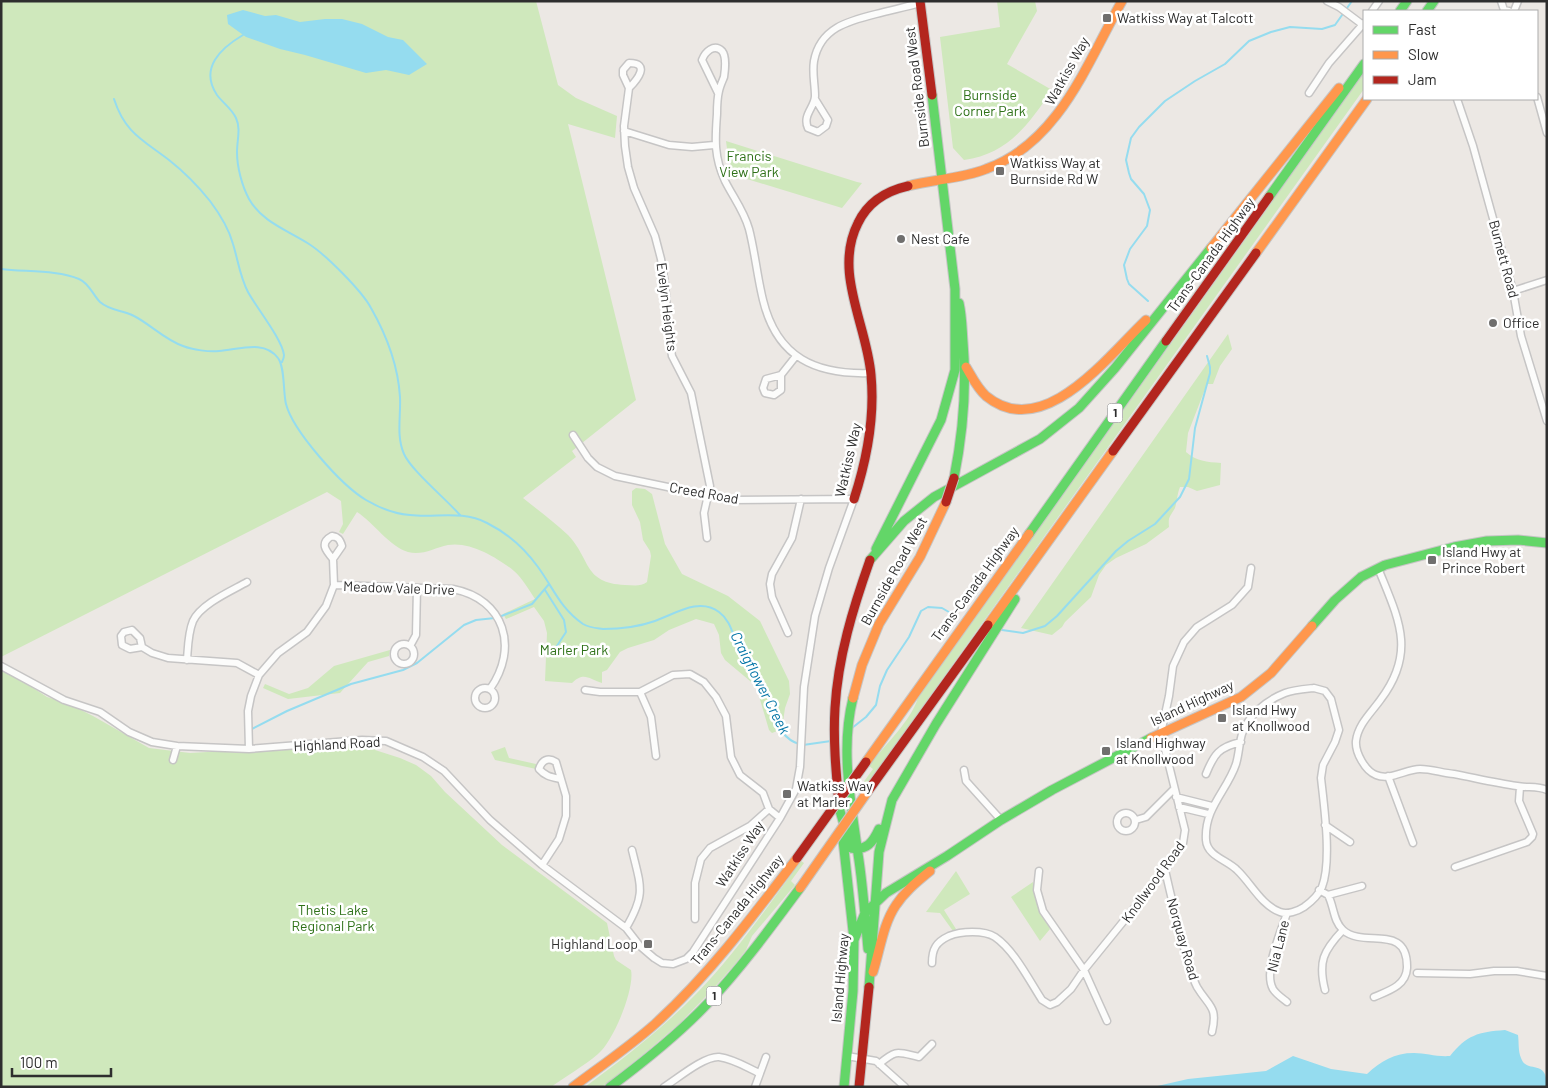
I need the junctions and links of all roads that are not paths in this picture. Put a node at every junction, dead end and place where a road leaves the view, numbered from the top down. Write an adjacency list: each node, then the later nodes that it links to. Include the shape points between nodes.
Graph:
1 (1122, 1): 18 (main road, Watkiss Way, via 1058,116 1042,134 1020,152 996,165 968,175)
2 (920, 2): 11 (street, via 844,22 829,32 819,46 814,62); 18 (main road, Burnside Road West)
3 (1330, 3): 4 (street)
4 (1363, 23)
5 (1363, 25): 10 (street, via 1329,62)
6 (1363, 57): 19 (main road)
7 (1363, 65): 110 (main road, Trans-Canada Highway / 1, bridge, via 756,912 692,988 641,1035)
8 (629, 88): 15 (street, Evelyn Heights)
9 (718, 93): 9 (street, via 724,76 724,56 722,50 712,48 706,51 702,60); 17 (street)
10 (1309, 93)
11 (815, 99): 11 (street, via 806,121 811,130 818,132 828,120)
12 (1366, 100): 32 (main road, 1)
13 (1457, 100): 22 (street, Burnett Road)
14 (1538, 100): 16 (street)
15 (624, 131): 17 (street, via 669,145 692,148); 29 (street, Evelyn Heights, via 634,188 655,236 661,259 672,356 691,393 710,486)
16 (1547, 133)
17 (714, 145): 23 (street, via 718,164 748,228 771,323 783,343)
18 (942, 179): 21 (main road, Burnside Road West); 25 (main road, Watkiss Way, via 902,186 880,198 869,206 853,233 849,251 850,276)
19 (1194, 270): 24 (main road, via 1118,348 1056,402 1030,410 1005,407 987,396); 36 (main road, via 1079,408 1040,438 934,497 904,521)
20 (1547, 280): 22 (street)
21 (955, 289): 24 (main road, Burnside Road West); 36 (main road, Burnside Road West, via 955,370 942,420)
22 (1513, 291): 27 (street, Burnett Road, via 1521,336)
23 (796, 356): 25 (street, via 830,371); 26 (street)
24 (966, 368): 78 (main road, Burnside Road West, bridge, via 964,430 946,502 920,557 879,624 862,665 849,715 846,756)
25 (871, 373): 31 (main road, Watkiss Way, via 869,443)
26 (781, 375)
27 (1547, 421)
28 (573, 435): 29 (street, Creed Road, via 588,458 607,472)
29 (706, 496): 30 (street, Creed Road, via 730,500); 33 (street, Evelyn Heights)
30 (801, 499): 31 (street, Creed Road); 42 (street, via 792,538 772,574 770,584 772,597)
31 (854, 499): 71 (street, Watkiss Way, via 815,616 804,687 800,767 796,789)
32 (1055, 533): 65 (main road); 111 (main road, 1, bridge, via 748,957 700,1011)
33 (707, 538)
34 (1547, 543): 38 (main road, Island Highway, via 1487,541)
35 (334, 560): 40 (street)
36 (870, 560): 69 (main road, Burnside Road West, via 858,593 836,694 834,752)
37 (1251, 568): 51 (street, via 1248,586 1232,605 1197,627 1184,642 1173,666)
38 (1378, 568): 51 (main road, Island Highway, via 1335,600 1272,673 1241,697); 59 (street, via 1400,627 1402,652 1395,679 1361,726 1356,743 1369,770 1376,776)
39 (247, 582): 45 (street, via 203,608 193,620)
40 (334, 585): 41 (street, Meadow Vale Drive); 47 (street, via 326,606 307,632 278,653)
41 (417, 588): 43 (street, via 416,635); 48 (street, Meadow Vale Drive, via 470,593 496,616 504,633 506,652 502,670)
42 (788, 633)
43 (410, 646)
44 (142, 647): 45 (street, via 168,658)
45 (187, 660): 47 (street, via 238,663)
46 (1, 666): 53 (street, Highland Road, via 64,700 100,712 129,732 152,742)
47 (259, 675): 54 (street, via 248,711)
48 (490, 689)
49 (585, 690): 50 (street)
50 (640, 692): 55 (street, via 651,717); 68 (street, via 673,675 690,674 704,682 726,716 731,757 740,775 763,793)
51 (1161, 733): 62 (street, Knollwood Road); 72 (main road, Island Highway)
52 (1241, 742): 58 (street, via 1220,750); 66 (street, via 1236,764); 74 (street, via 1248,721 1270,701 1286,692 1314,688 1325,691 1331,699 1339,730 1320,778)
53 (177, 746): 54 (street, Highland Road); 56 (street)
54 (249, 749): 80 (street, Highland Road, via 386,741 423,757 444,772 490,820)
55 (656, 756)
56 (173, 760)
57 (964, 770): 72 (street, via 966,780)
58 (1206, 774)
59 (1388, 776): 61 (street, via 1414,769 1434,770); 76 (street)
60 (560, 779): 80 (street, via 566,796 566,816 559,839)
61 (1520, 787): 63 (street); 81 (street, via 1519,801 1532,837 1527,842)
62 (1174, 789): 64 (street, Knollwood Road); 73 (street, via 1146,817)
63 (1547, 790)
64 (1176, 797): 66 (street); 67 (street, Knollwood Road)
65 (892, 800): 78 (main road, via 873,842 866,849); 87 (main road, via 879,852)
66 (1212, 806): 70 (street)
67 (1179, 807): 70 (street); 82 (street, Knollwood Road, via 1185,837)
68 (769, 809): 71 (street); 90 (street, via 750,826 710,848 701,859 695,883)
69 (840, 811): 78 (main road, via 851,848); 93 (main road, Burnside Road West)
70 (1208, 814): 89 (street, via 1206,841 1211,852 1237,870 1268,905)
71 (780, 818): 91 (street, Watkiss Way, via 686,958 673,964 662,963 648,954)
72 (1001, 820): 79 (main road, Island Highway)
73 (1136, 820)
74 (1325, 825): 75 (street); 85 (street, via 1327,854)
75 (1350, 842)
76 (1413, 843)
77 (632, 850): 91 (street, via 641,895 637,910)
78 (858, 850): 88 (main road, Burnside Road West)
79 (947, 856): 87 (main road, Island Highway, via 898,884); 98 (main road, Island Highway, via 896,905)
80 (542, 865): 91 (street, Highland Road)
81 (1455, 867)
82 (1165, 870): 95 (street, Knollwood Road); 103 (street, Norquay Road, via 1192,975 1214,1011)
83 (1039, 871): 95 (street, via 1037,890 1043,911)
84 (1362, 886): 86 (street)
85 (1320, 890): 86 (street); 89 (street, via 1300,910)
86 (1328, 895): 92 (street)
87 (875, 902): 88 (main road, Island Highway); 98 (main road)
88 (865, 913): 93 (main road, Island Highway); 98 (main road, Burnside Road West)
89 (1287, 913): 101 (street, Nia Lane, via 1270,968 1270,980 1273,989)
90 (695, 919)
91 (626, 928)
92 (1343, 930): 99 (street, via 1325,953 1321,974); 100 (street, via 1359,938 1393,940 1404,953 1405,978 1397,987)
93 (854, 940): 105 (main road, Island Highway)
94 (932, 963): 95 (street, Knollwood Road, via 935,946 948,937 968,932 994,936 1050,1006 1071,989)
95 (1084, 970): 102 (street)
96 (1417, 973): 97 (street, via 1517,971)
97 (1547, 976)
98 (869, 987): 107 (main road, Island Highway)
99 (1325, 990)
100 (1374, 997)
101 (1288, 1002)
102 (1107, 1021)
103 (1212, 1032)
104 (932, 1044): 108 (street, via 919,1057 897,1052)
105 (847, 1056): 107 (street); 114 (main road, Island Highway)
106 (766, 1057): 109 (street)
107 (863, 1059): 108 (street); 115 (main road, Island Highway)
108 (879, 1064): 116 (street)
109 (759, 1073): 112 (street, via 717,1057 704,1060); 113 (street)
110 (574, 1087)
111 (610, 1087)
112 (664, 1087)
113 (755, 1087)
114 (844, 1087)
115 (859, 1087)
116 (905, 1087)

